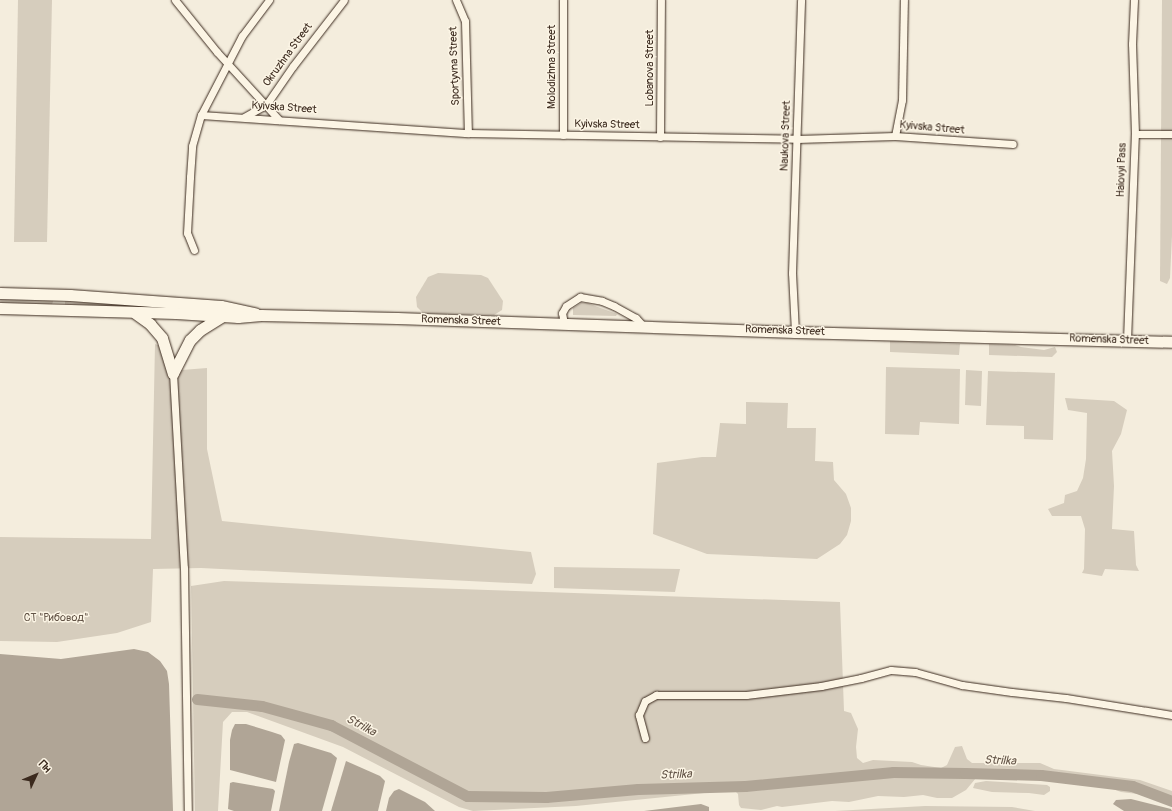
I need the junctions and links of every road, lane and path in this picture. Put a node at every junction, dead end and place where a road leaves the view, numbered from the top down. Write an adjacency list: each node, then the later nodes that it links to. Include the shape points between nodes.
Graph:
1 (175, 0): 10 (street)
2 (269, 0): 10 (street, via 242,36)
3 (344, 0): 11 (street, Okruzhna Street, via 292,66)
4 (456, 0): 15 (street, Sportyvna Street, via 465,21)
5 (563, 0): 18 (street, Molodizhna Street)
6 (661, 0): 20 (street, Lobanova Street)
7 (801, 0): 21 (street, Naukova Street)
8 (904, 0): 19 (street, via 902,100)
9 (1134, 0): 16 (street, Haiovyi Pass, via 1132,44)
10 (228, 62): 11 (street); 12 (street)
11 (266, 105): 13 (street, Okruzhna Street); 14 (street)
12 (201, 115): 13 (street, Kyivska Street); 23 (street, via 192,146 187,233)
13 (244, 117): 14 (street, Kyivska Street)
14 (279, 120): 15 (street, Kyivska Street)
15 (468, 133): 18 (street, Kyivska Street)
16 (1135, 134): 17 (street); 32 (street, Haiovyi Pass)
17 (1172, 134)
18 (563, 135): 20 (street, Kyivska Street)
19 (895, 136): 21 (street, Kyivska Street); 22 (street, Kyivska Street)
20 (660, 137): 21 (street, Kyivska Street)
21 (798, 139): 31 (street, Naukova Street, via 792,273)
22 (1013, 144)
23 (194, 250)
24 (0, 293): 27 (main road, via 70,295 221,306)
25 (0, 308): 26 (main road)
26 (135, 313): 28 (main road); 34 (main road, via 150,324 162,338)
27 (261, 315): 28 (main road); 29 (main road, Romenska Street)
28 (222, 316): 34 (main road, via 190,340)
29 (564, 324): 30 (main road, Romenska Street); 30 (street, via 562,313 566,306 580,297 614,306 636,318)
30 (644, 327): 31 (main road, Romenska Street)
31 (795, 332): 32 (main road, Romenska Street)
32 (1127, 340): 33 (main road, Romenska Street)
33 (1172, 342)
34 (173, 372): 37 (street, via 184,568)
35 (1172, 715): 36 (street, via 962,685 915,672 891,670 821,686 746,695 656,695 645,701 639,715)
36 (645, 738)
37 (188, 811)

